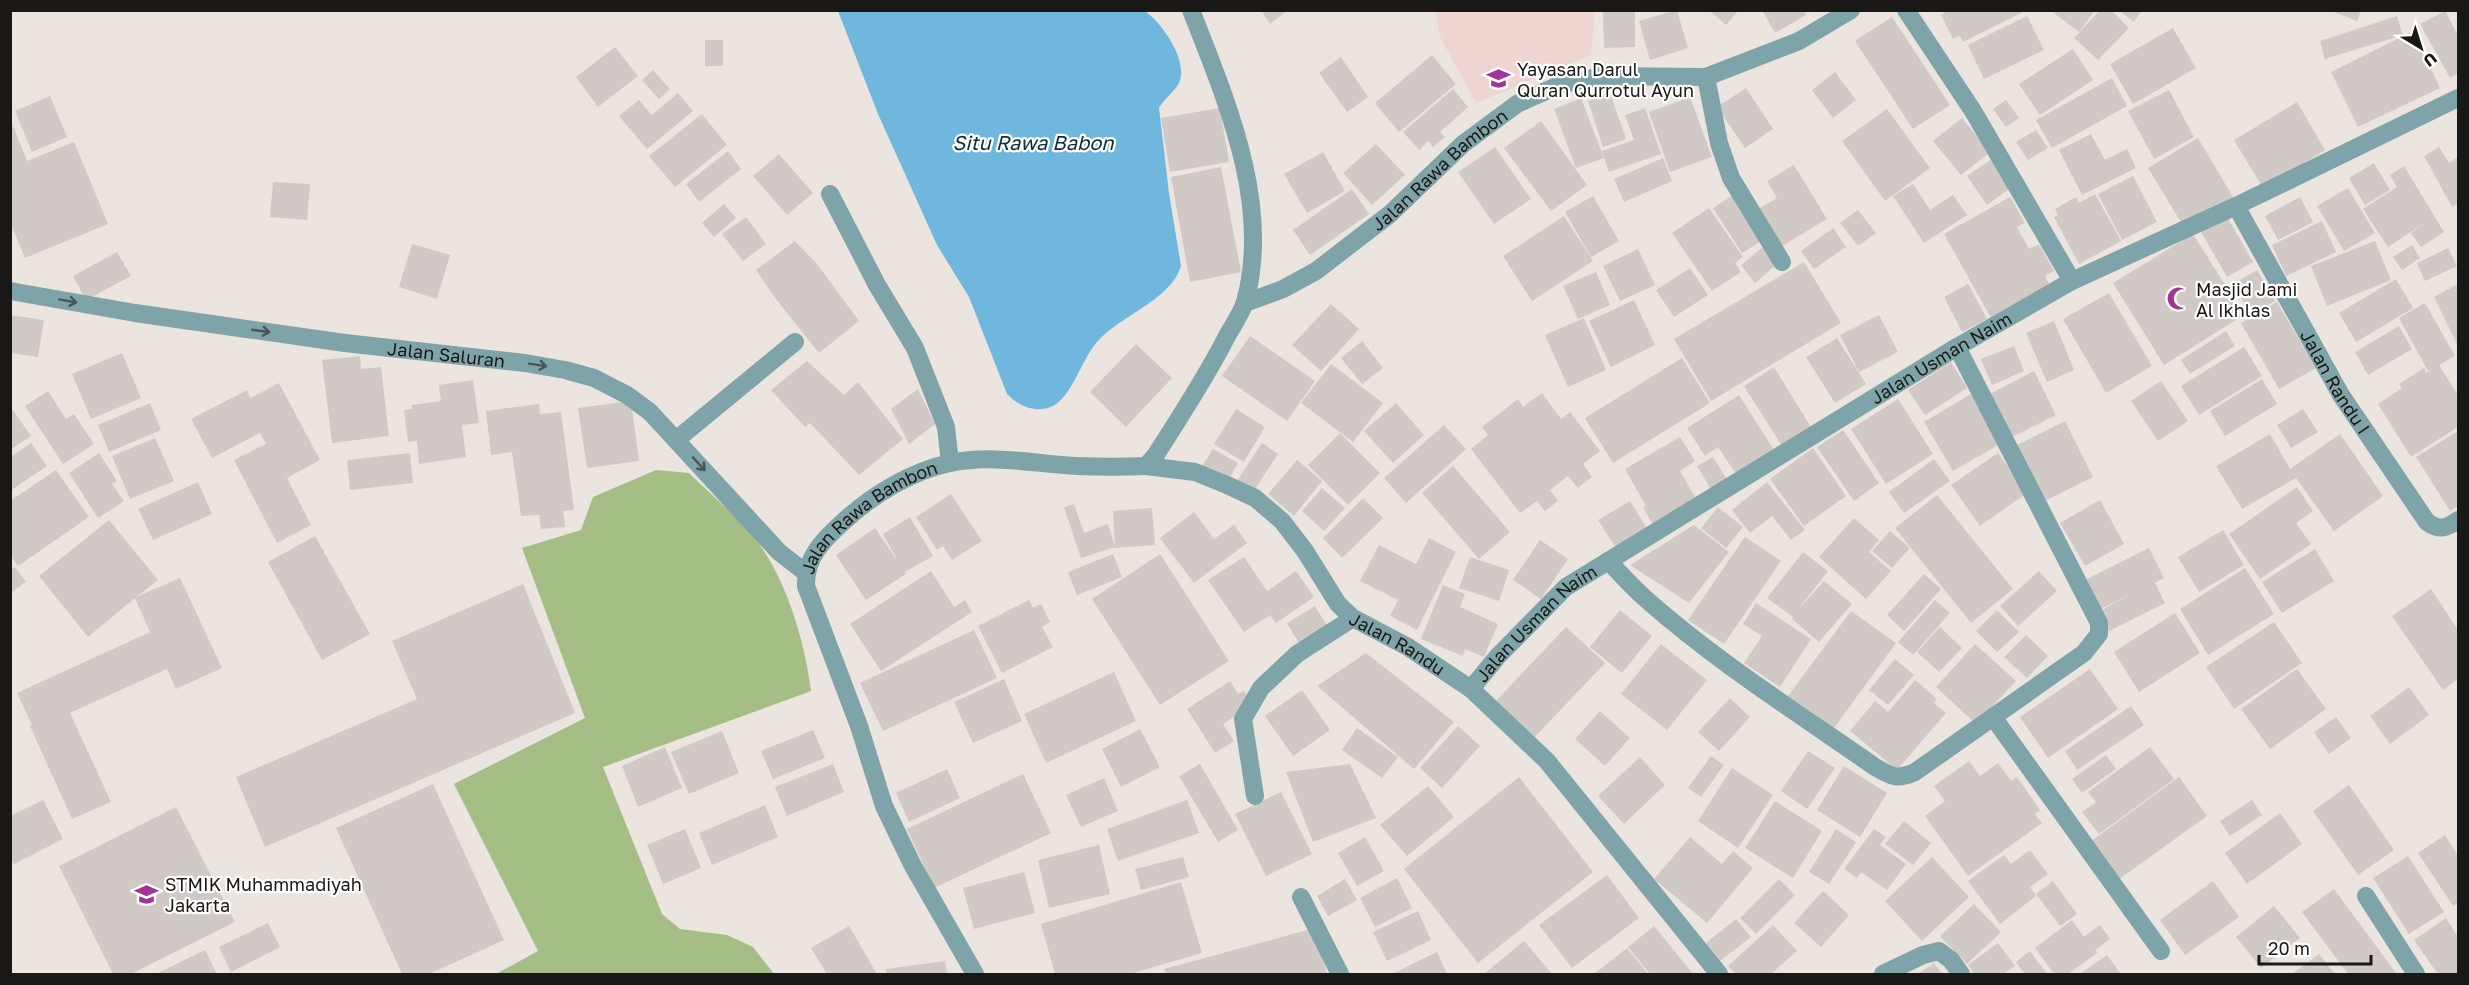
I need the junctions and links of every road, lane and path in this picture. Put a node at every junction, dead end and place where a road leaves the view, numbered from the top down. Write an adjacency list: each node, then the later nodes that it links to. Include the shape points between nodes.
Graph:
1 (1191, 10): 11 (street, via 1239,145 1253,210)
2 (1851, 10): 4 (street, Jalan Rawa Bambon, via 1799,41)
3 (1906, 10): 9 (street, via 1973,111)
4 (1706, 76): 8 (street, via 1719,143 1731,178); 11 (street, Jalan Rawa Bambon, via 1601,76 1559,85 1517,104 1462,144 1390,213 1316,271)
5 (2458, 98): 7 (street, Jalan Usman Naim)
6 (830, 194): 15 (street, via 915,348 946,427)
7 (2236, 206): 9 (street, Jalan Usman Naim); 17 (street, Jalan Randu I, via 2341,395 2427,522 2447,528)
8 (1782, 262)
9 (2072, 281): 13 (street, Jalan Usman Naim)
10 (10, 291): 14 (street, Jalan Saluran, one-way to 14, via 135,314 345,344 565,370 594,378 627,394)
11 (1245, 303): 16 (street, via 1206,378)
12 (795, 342): 14 (street)
13 (1957, 347): 18 (street, Jalan Usman Naim); 22 (street, via 2099,623 2099,634 2084,653)
14 (676, 441): 19 (street, Jalan Saluran, one-way to 19, via 779,552)
15 (950, 463): 16 (street, Jalan Rawa Bambon, via 989,460); 19 (street, Jalan Rawa Bambon, via 918,474 864,502 821,545)
16 (1146, 466): 20 (street, Jalan Randu, via 1195,472 1255,498 1282,521 1338,604)
17 (2458, 520)
18 (1608, 561): 21 (street, Jalan Usman Naim, via 1566,587 1497,656); 22 (street, via 1646,599 1723,659 1890,775 1902,778 1915,772)
19 (806, 573): 27 (street, Jalan Rawa Bambon, via 806,586 859,726 884,806)
20 (1353, 618): 21 (street, Jalan Randu, via 1408,647); 23 (street, via 1297,654 1261,688 1243,719)
21 (1471, 689): 29 (street, Jalan Randu, via 1547,761)
22 (1993, 717): 26 (street)
23 (1255, 796)
24 (2366, 896): 32 (street)
25 (1301, 897): 28 (street)
26 (2161, 951)
27 (975, 975)
28 (1340, 975)
29 (1719, 975)
30 (1883, 975): 31 (street, via 1939,951 1951,960)
31 (1960, 975)
32 (2416, 975)

